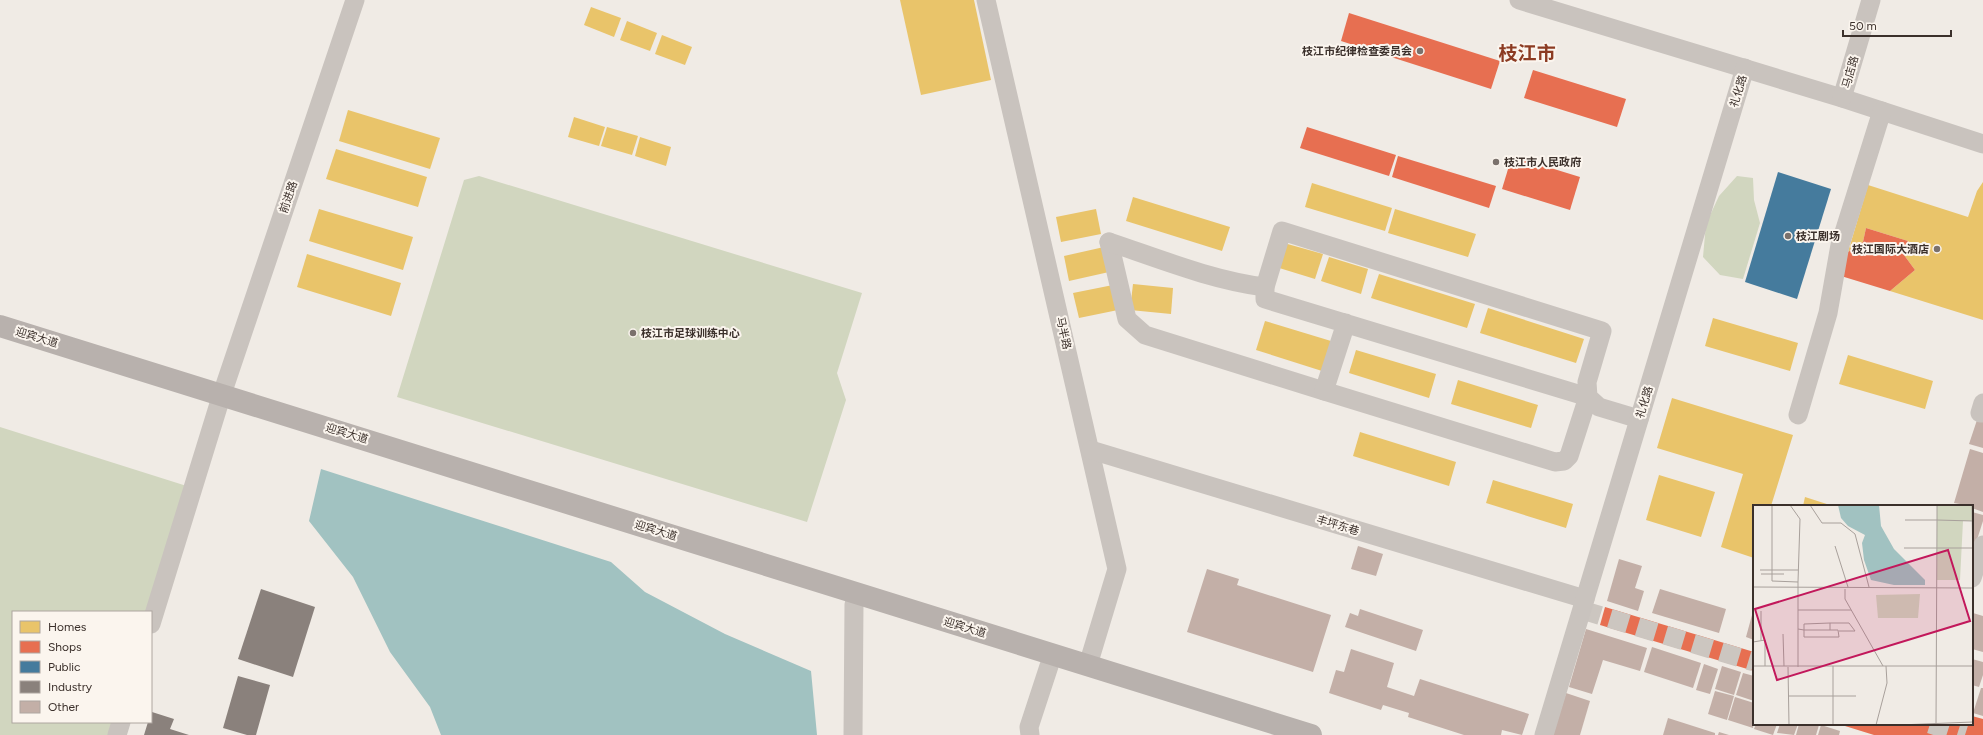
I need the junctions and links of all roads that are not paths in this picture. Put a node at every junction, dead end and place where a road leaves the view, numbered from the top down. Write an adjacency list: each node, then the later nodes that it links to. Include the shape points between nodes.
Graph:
1 (355, 0): 15 (street, 前进路)
2 (986, 0): 20 (street, 马半路)
3 (1519, 0): 5 (street)
4 (1871, 0): 6 (street, 马店路)
5 (1745, 68): 6 (street); 19 (street, 礼化路)
6 (1842, 98): 7 (street)
7 (1882, 111): 8 (street); 18 (street, via 1840,245 1828,313)
8 (1983, 144)
9 (1264, 287): 10 (street, via 1265,299); 13 (street, via 1205,274 1110,242 1127,319 1144,335); 14 (street, via 1282,231 1602,331 1586,382)
10 (1346, 324): 13 (street); 14 (street)
11 (0, 326): 15 (main road, 迎宾大道)
12 (0, 338): 15 (main road, 迎宾大道)
13 (1324, 391): 14 (street, via 1555,462 1564,461 1569,456)
14 (1588, 397): 19 (street, via 1599,407)
15 (220, 400): 24 (main road, 迎宾大道); 25 (street, 前进路); 26 (main road, 迎宾大道)
16 (1983, 403): 17 (street, via 1980,412)
17 (1983, 413)
18 (1798, 415)
19 (1639, 419): 23 (street, 礼化路)
20 (1091, 450): 23 (street, 丰坪东巷); 26 (street, 马半路, via 1117,569)
21 (1983, 545): 22 (street)
22 (1973, 575)
23 (1585, 599): 34 (street, 礼化路)
24 (854, 604): 27 (main road, 迎宾大道); 30 (street)
25 (152, 621)
26 (1088, 665): 33 (main road, 迎宾大道)
27 (1049, 666): 31 (street, via 1029,727); 32 (main road, 迎宾大道)
28 (121, 723): 29 (street)
29 (117, 735)
30 (853, 735)
31 (1030, 735)
32 (1271, 735)
33 (1311, 735)
34 (1544, 735)

